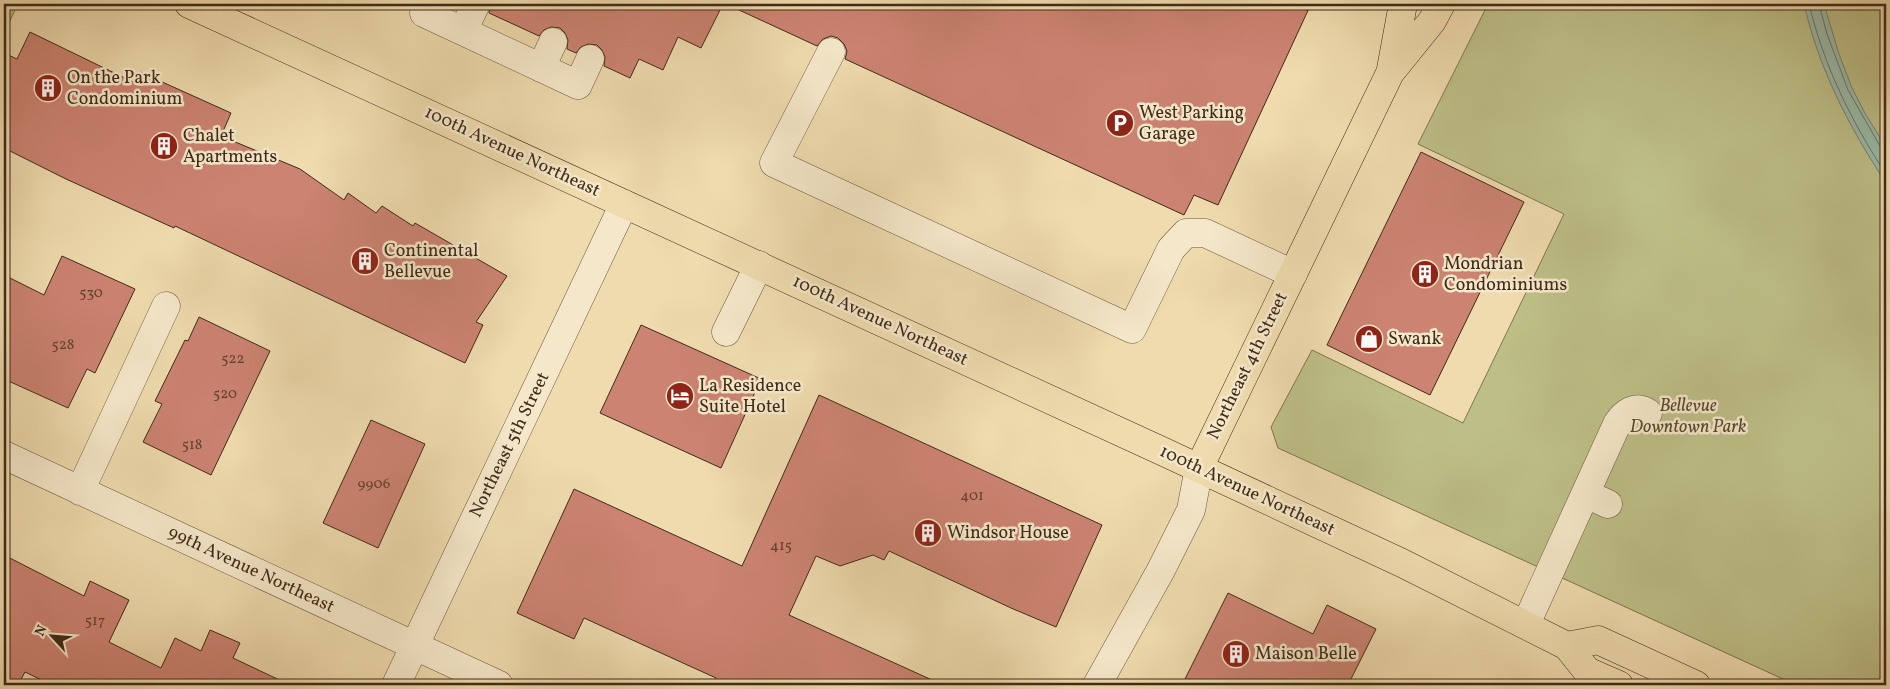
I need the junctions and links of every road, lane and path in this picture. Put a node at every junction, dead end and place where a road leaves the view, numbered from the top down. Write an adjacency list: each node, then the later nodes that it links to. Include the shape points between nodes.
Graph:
1 (189, 4): 12 (main road, 100th Avenue Northeast)
2 (428, 4): 6 (street, via 424,13)
3 (1403, 4): 11 (main road, Northeast 4th Street)
4 (1441, 4): 11 (main road, Northeast 4th Street, via 1432,21)
5 (475, 6): 6 (street)
6 (463, 31): 10 (street)
7 (553, 42): 10 (street)
8 (831, 52): 14 (street, via 774,163 1132,329 1171,249 1186,233 1205,233)
9 (590, 60): 10 (street, via 578,85)
10 (540, 68)
11 (1390, 73): 14 (main road, Northeast 4th Street)
12 (624, 204): 13 (main road, 100th Avenue Northeast); 22 (street, Northeast 5th Street)
13 (759, 265): 16 (street); 19 (main road, 100th Avenue Northeast)
14 (1293, 274): 19 (main road, Northeast 4th Street)
15 (166, 306): 20 (street)
16 (726, 332)
17 (1648, 413): 21 (street, via 1636,409 1622,416 1597,499)
18 (4, 455): 20 (street, 99th Avenue Northeast)
19 (1199, 468): 21 (main road, 100th Avenue Northeast); 26 (street, Northeast 4th Street, via 1191,510)
20 (80, 491): 22 (street, 99th Avenue Northeast)
21 (1526, 624): 23 (main road, 100th Avenue Northeast)
22 (414, 646): 24 (street, Northeast 5th Street); 25 (street, 99th Avenue Northeast)
23 (1567, 646): 27 (main road, 100th Avenue Northeast, via 1587,671); 28 (main road, via 1598,640)
24 (396, 685)
25 (499, 685)
26 (1098, 685)
27 (1619, 685)
28 (1696, 685)

